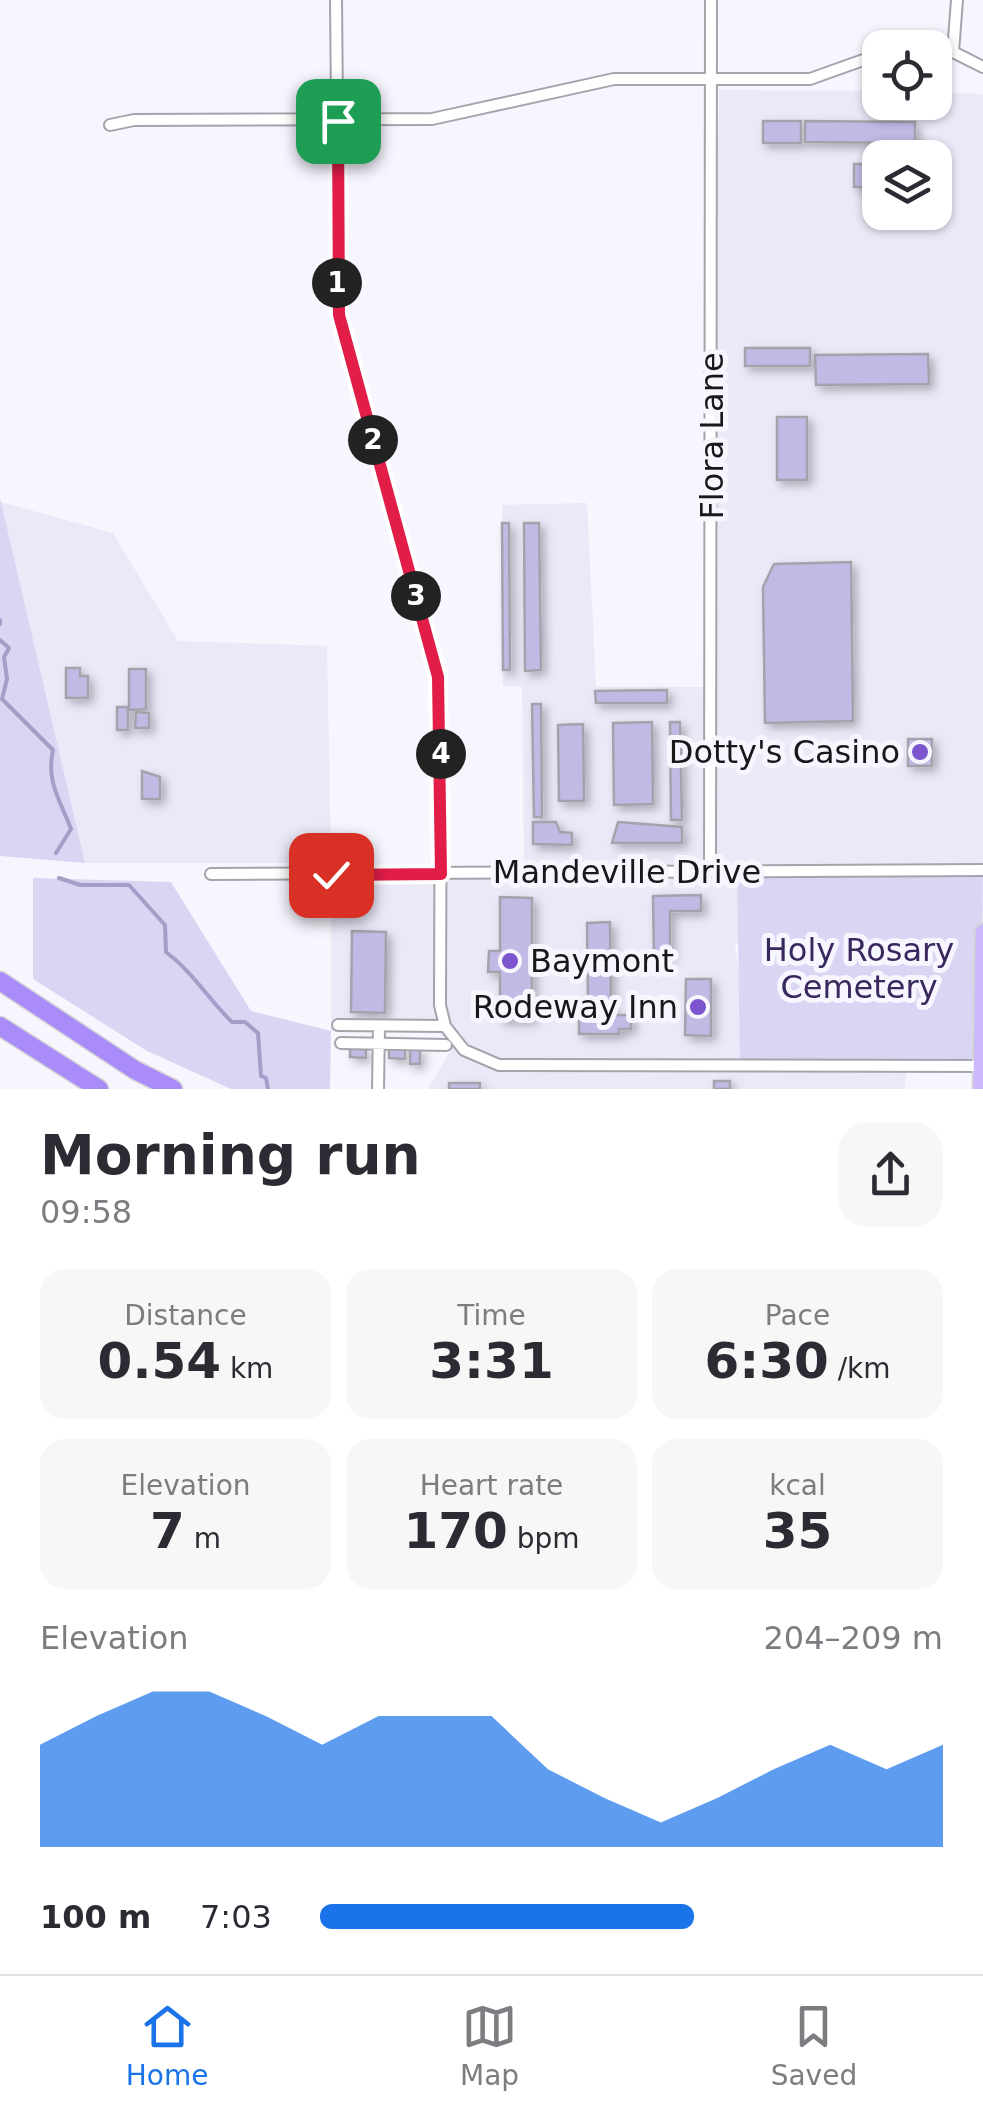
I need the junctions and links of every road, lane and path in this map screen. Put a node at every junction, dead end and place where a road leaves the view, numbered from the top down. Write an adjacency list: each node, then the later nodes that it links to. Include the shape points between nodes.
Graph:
1 (336, 0): 8 (street)
2 (712, 0): 7 (street, Flora Lane)
3 (957, 0): 4 (street)
4 (953, 52): 6 (street)
5 (862, 61): 7 (street, via 810,80)
6 (983, 67)
7 (712, 80): 8 (street, via 614,79 432,120); 11 (street, Flora Lane)
8 (338, 121): 9 (street); 13 (street, via 339,315 438,677)
9 (110, 125)
10 (983, 870): 11 (street, Mandeville Drive)
11 (710, 872): 13 (street, Mandeville Drive)
12 (210, 874): 13 (street, Mandeville Drive)
13 (441, 874): 19 (street)
14 (983, 932): 23 (main road)
15 (0, 981): 25 (highway)
16 (338, 1025): 18 (street)
17 (0, 1026): 24 (highway)
18 (379, 1026): 19 (street); 21 (street)
19 (445, 1026): 23 (street, via 464,1050 499,1066)
20 (341, 1043): 21 (street)
21 (378, 1044): 22 (street); 26 (street)
22 (446, 1045)
23 (982, 1066): 27 (main road)
24 (98, 1089)
25 (174, 1089)
26 (378, 1089)
27 (981, 1089)

